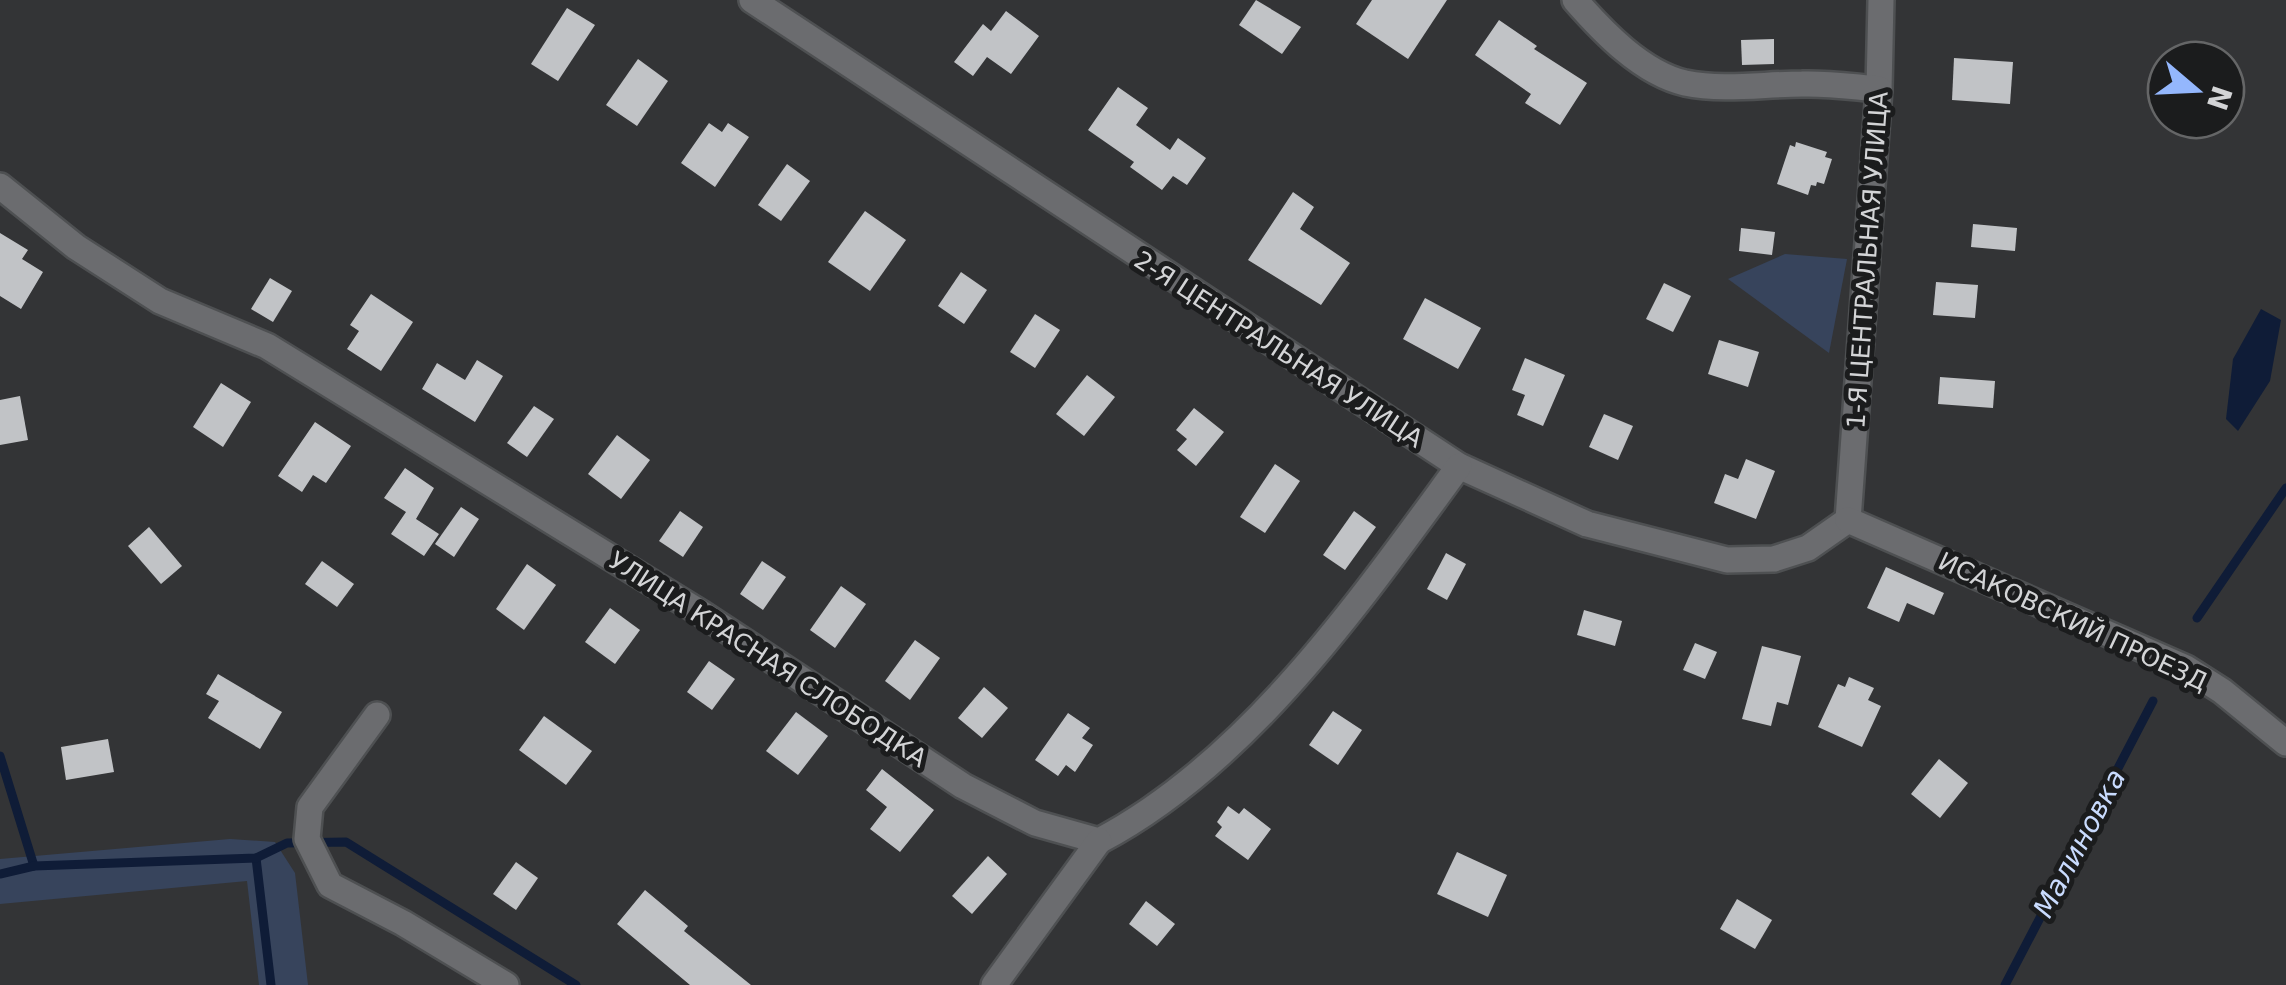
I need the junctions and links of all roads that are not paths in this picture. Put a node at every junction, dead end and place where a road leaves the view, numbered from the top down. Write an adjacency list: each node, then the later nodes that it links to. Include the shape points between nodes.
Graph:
1 (752, 0): 6 (street, 2-Я ЦЕНТРАЛЬНАЯ УЛИЦА)
2 (1575, 0): 4 (street, via 1644,63 1682,82)
3 (1880, 0): 4 (street, 1-Я ЦЕНТРАЛЬНАЯ УЛИЦА)
4 (1879, 89): 7 (street, 1-Я ЦЕНТРАЛЬНАЯ УЛИЦА)
5 (0, 186): 10 (street, УЛИЦА КРАСНАЯ СЛОБОДКА, via 76,247 160,301 267,346 701,613 964,786 1035,823)
6 (1459, 466): 7 (street, 2-Я ЦЕНТРАЛЬНАЯ УЛИЦА, via 1587,524 1727,560 1774,560 1808,548); 10 (street, via 1356,607 1260,713 1190,784)
7 (1848, 520): 9 (street, ИСАКОВСКИЙ ПРОЕЗД, via 2186,668)
8 (377, 715): 11 (street, via 310,807 306,839 330,884)
9 (2286, 743)
10 (1098, 841): 12 (street)
11 (506, 985)
12 (994, 985)

